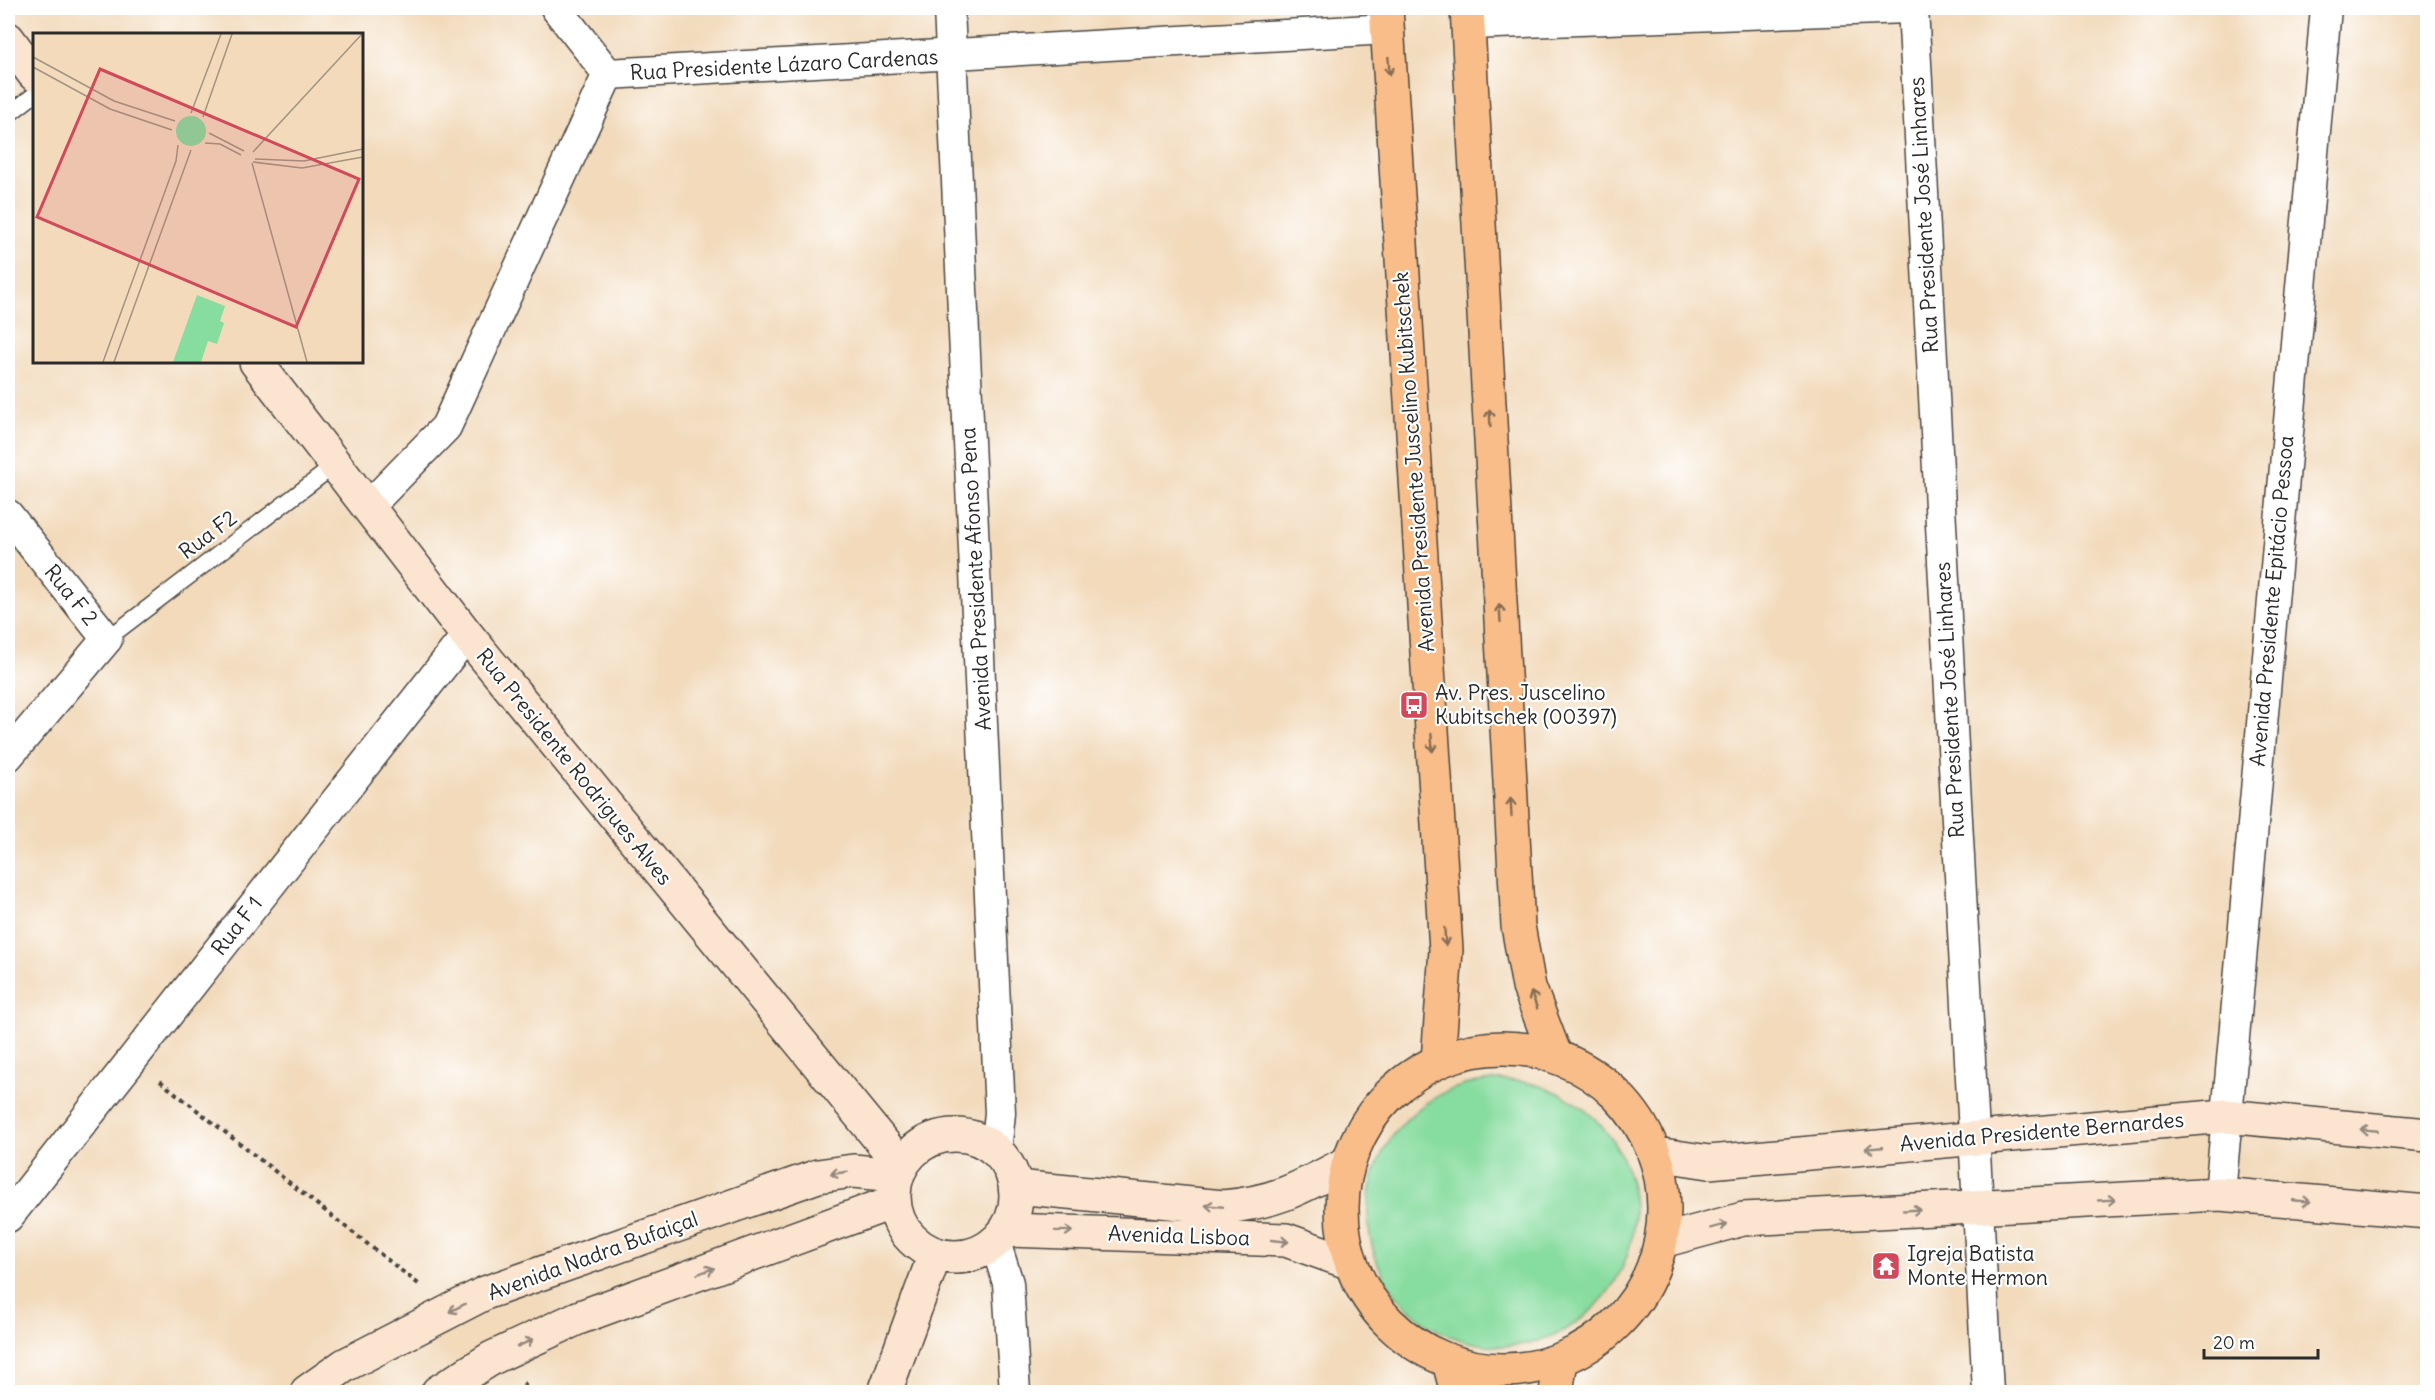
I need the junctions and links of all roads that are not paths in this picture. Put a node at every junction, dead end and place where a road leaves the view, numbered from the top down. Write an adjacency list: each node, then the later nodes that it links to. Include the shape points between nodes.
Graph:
1 (556, 8): 11 (street)
2 (949, 8): 9 (street, Avenida Presidente Afonso Pena)
3 (1907, 8): 6 (street)
4 (1913, 8): 25 (street, Rua Presidente José Linhares)
5 (2326, 8): 23 (street, Avenida Presidente Epitácio Pessoa)
6 (1468, 16): 21 (main road, one-way to 6, via 1529,987 1518,926)
7 (1386, 18): 9 (street, Rua Presidente Lázaro Cardenas); 22 (main road, Avenida Presidente Juscelino Kubitschek, one-way to 22, via 1446,950)
8 (8, 39): 10 (street)
9 (952, 56): 11 (street, Rua Presidente Lázaro Cardenas); 26 (street, Avenida Presidente Afonso Pena, via 1000,1113)
10 (33, 73)
11 (608, 74): 16 (street, Rua Presidente Lázaro Cardenas, via 446,427)
12 (33, 96): 13 (lane)
13 (8, 115)
14 (257, 363): 15 (street, Rua Presidente Rodrigues Alves)
15 (335, 465): 16 (street, Rua Presidente Rodrigues Alves); 19 (lane, Rua F2)
16 (368, 507): 18 (street, Rua Presidente Rodrigues Alves)
17 (8, 515): 19 (street, Rua F 2)
18 (467, 636): 29 (street, Rua Presidente Rodrigues Alves); 34 (street, Rua F 1)
19 (107, 639): 20 (street, Rua F 2)
20 (8, 756)
21 (1555, 1055): 22 (main road, via 1516,1047 1476,1049); 27 (main road, via 1598,1077 1633,1111)
22 (1438, 1060): 28 (main road, via 1398,1085 1366,1120)
23 (2225, 1116): 24 (street, Avenida Presidente Bernardes, one-way to 23); 25 (street, Avenida Presidente Bernardes); 31 (street, Avenida Presidente Epitácio Pessoa)
24 (2427, 1135)
25 (1974, 1139): 27 (street, Avenida Presidente Bernardes, one-way to 27, via 1709,1162); 32 (street, Rua Presidente José Linhares)
26 (996, 1151): 29 (street, via 964,1136 928,1140 913,1151); 30 (street, via 1009,1167)
27 (1656, 1154): 36 (main road, via 1665,1197)
28 (1347, 1163): 30 (street, Avenida Lisboa, one-way to 30, via 1284,1196 1223,1207); 38 (main road, via 1340,1212)
29 (897, 1181): 37 (street, via 897,1220 919,1246); 41 (street, Avenida Nadra Bufaiçal, one-way to 41, via 853,1171 818,1176 485,1293 345,1365); 42 (street, one-way to 29, via 492,1358 578,1318)
30 (1016, 1187): 35 (street, via 1016,1202)
31 (2220, 1194): 32 (street, one-way to 31); 33 (street, one-way to 33)
32 (1977, 1206): 36 (street, one-way to 32, via 1743,1219); 46 (street, Rua Presidente José Linhares)
33 (2427, 1212)
34 (8, 1217)
35 (1001, 1236): 37 (street, via 982,1251 967,1256); 38 (street, Avenida Lisboa, one-way to 38, via 1286,1240); 44 (street)
36 (1662, 1241): 39 (main road, via 1643,1291 1608,1333)
37 (934, 1254): 43 (street)
38 (1348, 1262): 40 (main road, via 1371,1305 1406,1340)
39 (1561, 1361): 40 (main road, via 1524,1370); 45 (main road)
40 (1453, 1377)
41 (307, 1392)
42 (438, 1392)
43 (885, 1392)
44 (1015, 1392)
45 (1556, 1392)
46 (1988, 1392)

